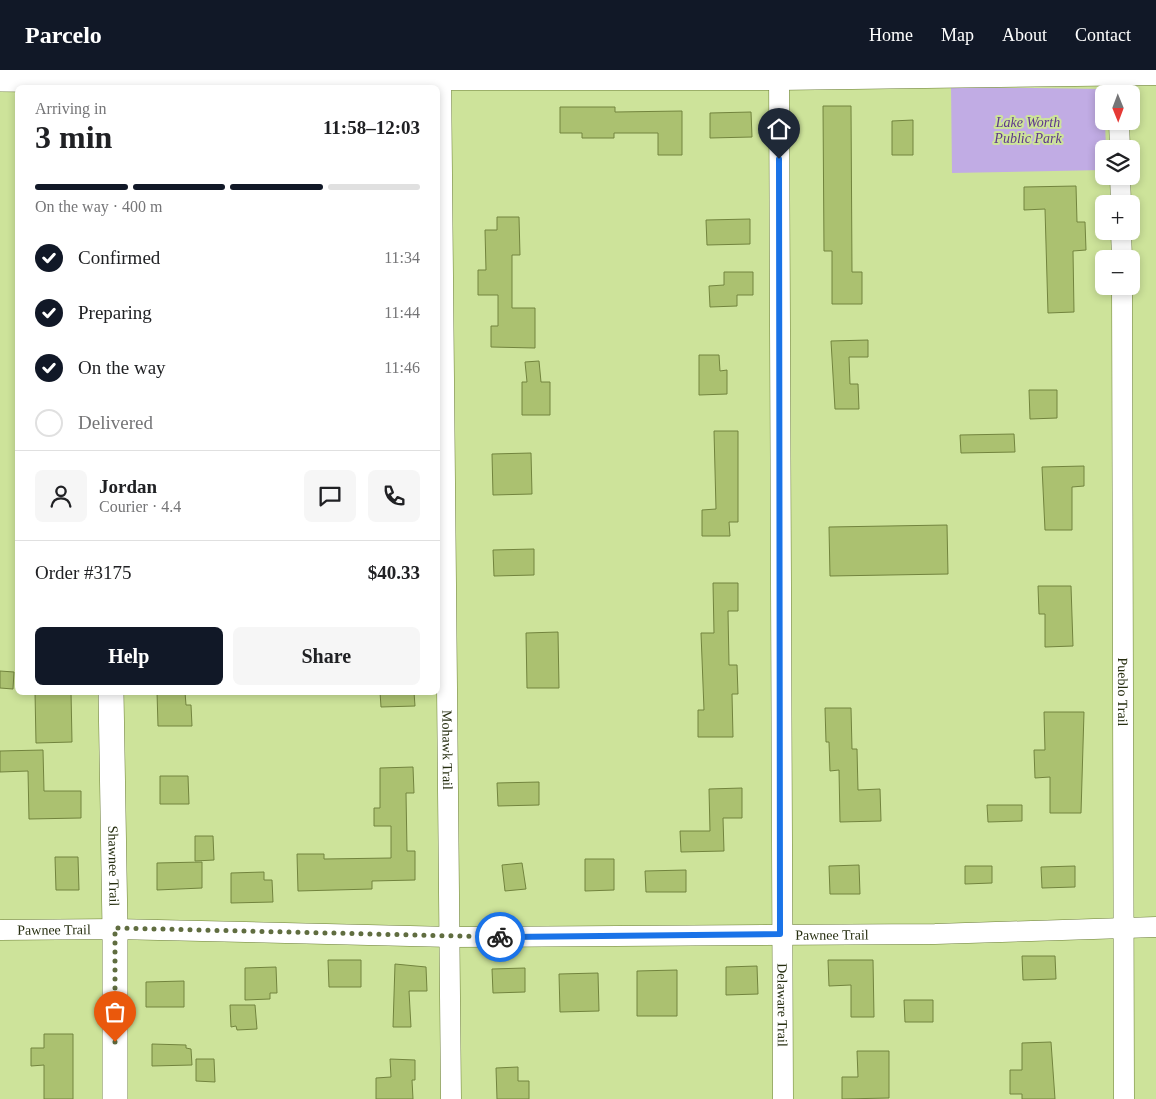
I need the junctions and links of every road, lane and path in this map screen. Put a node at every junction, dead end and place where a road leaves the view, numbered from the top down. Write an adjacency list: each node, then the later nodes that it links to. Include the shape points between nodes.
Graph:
1 (441, 75): 2 (street); 5 (street); 14 (street, Mohawk Trail)
2 (779, 75): 6 (street); 13 (street, Delaware Trail)
3 (1156, 75): 6 (street)
4 (0, 79): 5 (street)
5 (107, 79)
6 (1118, 80)
7 (1122, 295): 11 (street, Pueblo Trail)
8 (111, 695): 10 (street, Shawnee Trail)
9 (1156, 927): 11 (street, Pawnee Trail)
10 (115, 928): 12 (street, Pawnee Trail); 14 (street, Pawnee Trail); 15 (street, Shawnee Trail)
11 (1123, 928): 13 (street, Pawnee Trail, via 935,934); 18 (street, Pueblo Trail)
12 (0, 930)
13 (780, 934): 14 (street, Pawnee Trail); 17 (street, Delaware Trail)
14 (451, 937): 16 (street, Mohawk Trail)
15 (115, 1099)
16 (451, 1099)
17 (783, 1099)
18 (1124, 1099)

